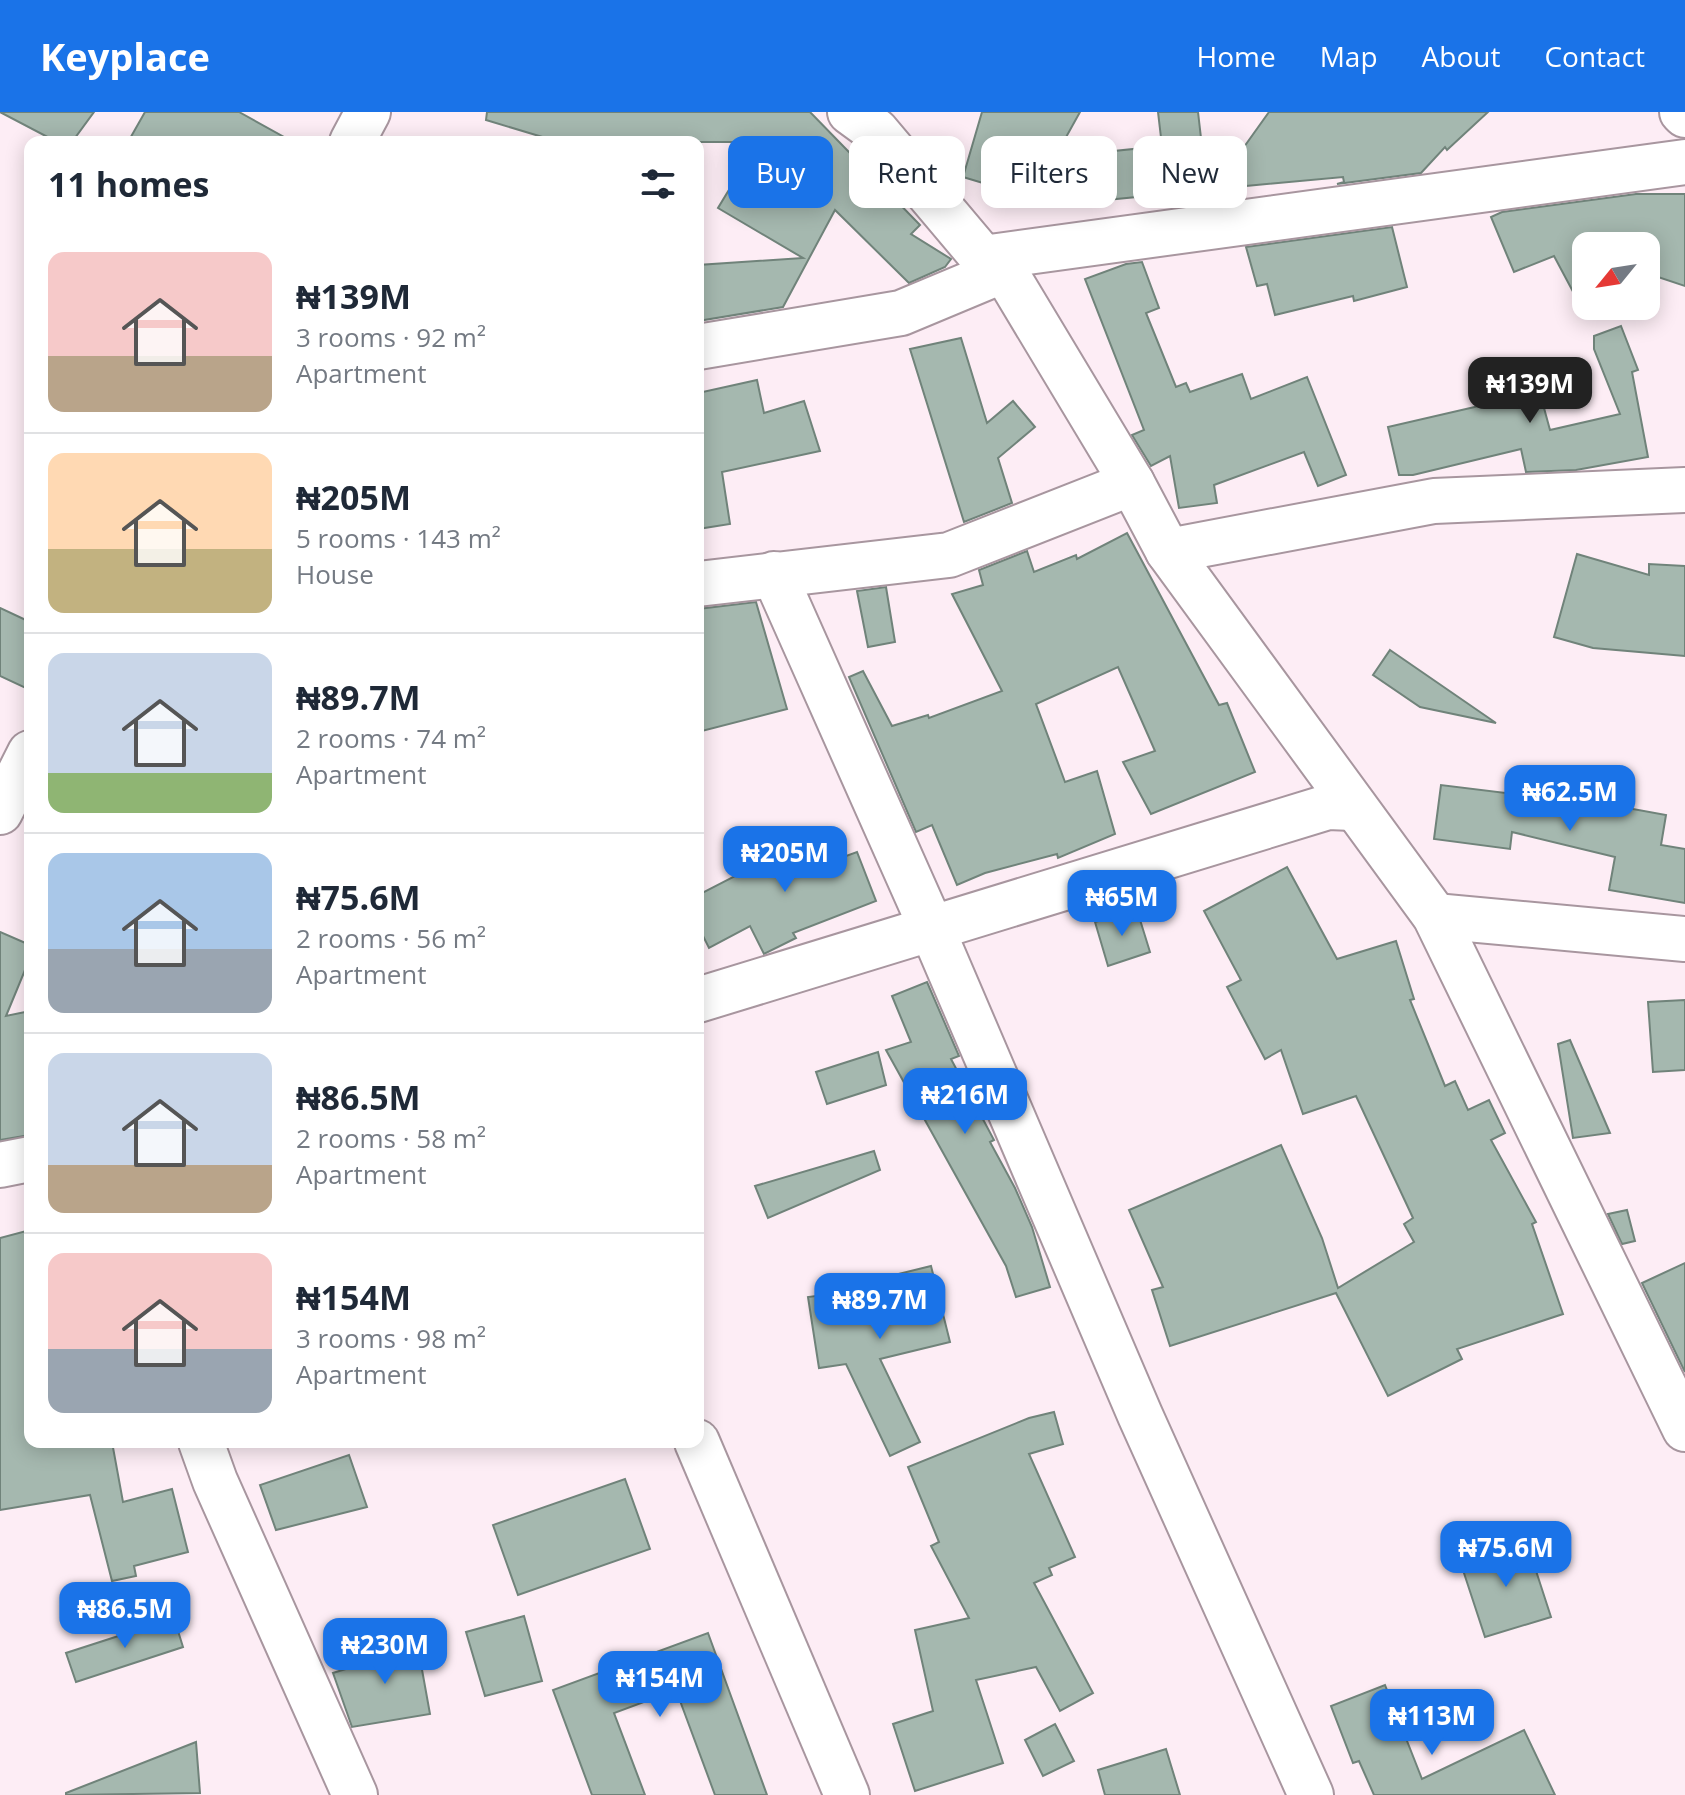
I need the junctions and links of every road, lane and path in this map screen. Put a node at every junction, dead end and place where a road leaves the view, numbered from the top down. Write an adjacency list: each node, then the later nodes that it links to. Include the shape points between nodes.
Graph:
1 (368, 112): 4 (street)
2 (381, 112): 5 (street)
3 (850, 112): 7 (street, via 876,131)
4 (355, 136)
5 (386, 136)
6 (1685, 162): 7 (street)
7 (994, 264): 8 (street, via 901,313); 9 (street)
8 (704, 346)
9 (1132, 483): 11 (street); 12 (street, via 949,555)
10 (1685, 490): 11 (street, via 1434,501)
11 (1168, 551): 15 (street)
12 (774, 574): 13 (street); 18 (street)
13 (704, 583)
14 (24, 765): 16 (street)
15 (1353, 808): 17 (street); 18 (street, via 1328,807)
16 (0, 812)
17 (1435, 916): 19 (street); 23 (street)
18 (932, 929): 20 (street); 28 (street, via 1140,1415)
19 (1685, 939)
20 (704, 998)
21 (24, 1160): 22 (street)
22 (0, 1165)
23 (1682, 1414)
24 (203, 1448): 26 (street)
25 (700, 1448): 27 (street)
26 (355, 1795)
27 (847, 1795)
28 (1311, 1795)

